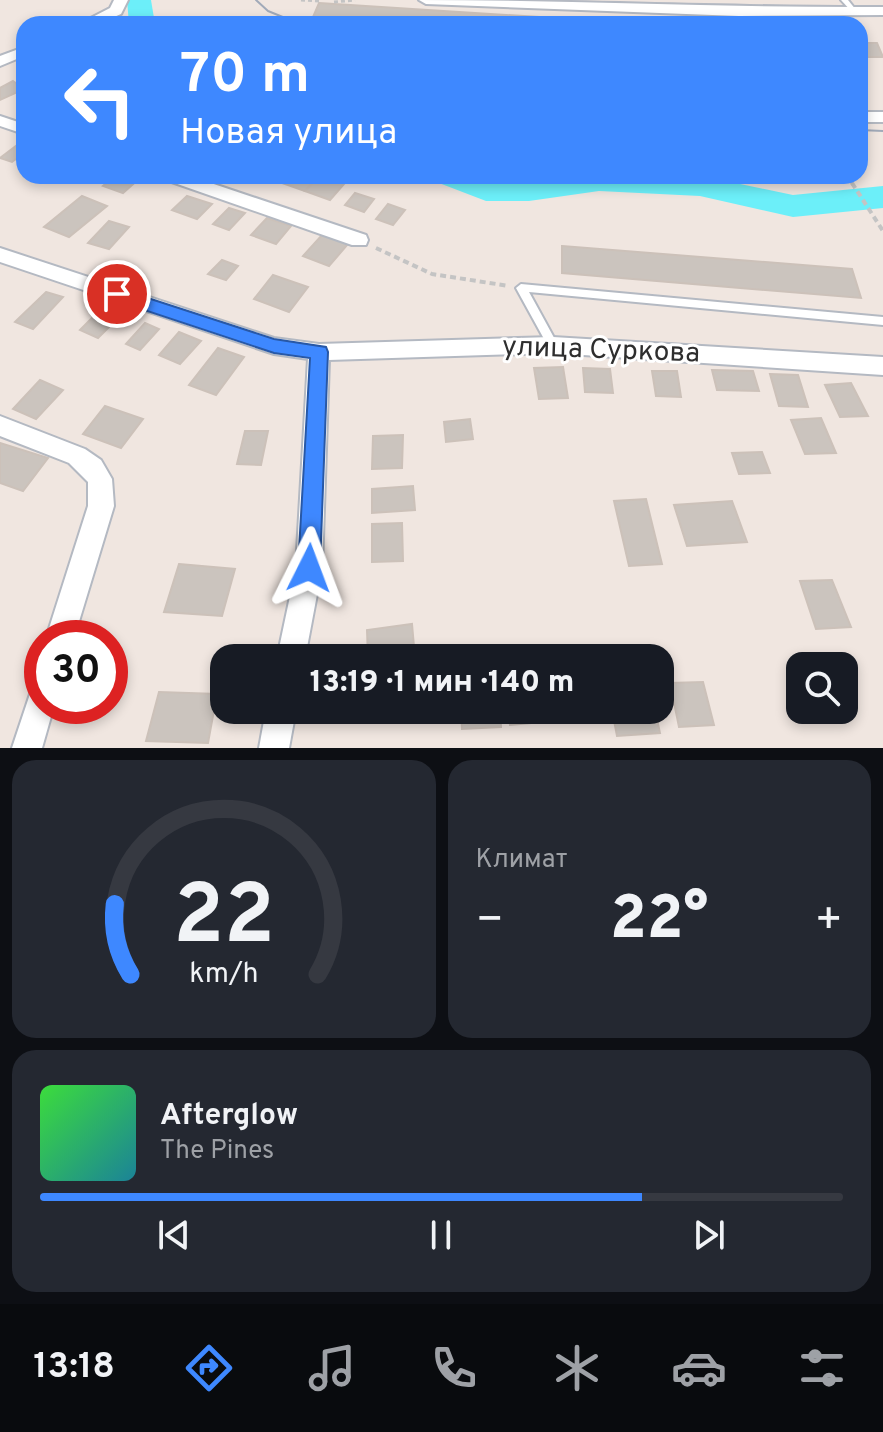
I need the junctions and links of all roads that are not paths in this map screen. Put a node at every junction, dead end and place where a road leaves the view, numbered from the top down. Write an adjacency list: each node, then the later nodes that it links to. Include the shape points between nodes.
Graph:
1 (121, 0): 9 (street, via 116,11)
2 (426, 0): 3 (street)
3 (444, 0): 4 (street)
4 (548, 3): 5 (street)
5 (644, 4): 6 (street)
6 (660, 5): 10 (street)
7 (849, 6): 8 (street); 11 (street)
8 (883, 11)
9 (104, 16)
10 (729, 16)
11 (760, 16)
12 (195, 184): 13 (street)
13 (359, 240)
14 (0, 255): 17 (street, улица Суркова, via 274,346)
15 (883, 321): 16 (lane, via 521,288)
16 (553, 345): 17 (street, улица Суркова); 18 (street, улица Суркова)
17 (319, 352): 21 (street, via 309,568)
18 (883, 366)
19 (0, 426): 20 (street, via 77,456 100,479 101,506)
20 (66, 620)
21 (294, 644)
22 (34, 724): 24 (street)
23 (278, 724): 25 (street)
24 (27, 748)
25 (274, 748)

